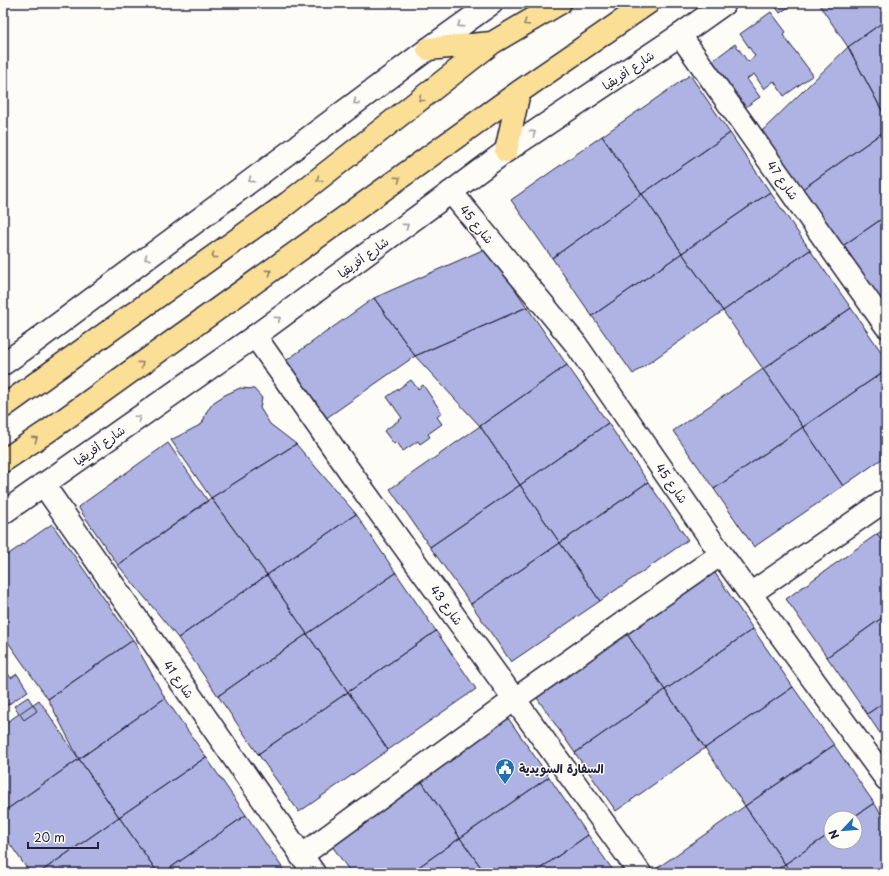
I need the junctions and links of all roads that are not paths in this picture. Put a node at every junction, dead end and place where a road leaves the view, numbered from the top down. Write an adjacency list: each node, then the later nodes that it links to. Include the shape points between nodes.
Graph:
1 (492, 3): 7 (street, one-way to 7)
2 (560, 3): 6 (highway, one-way to 6)
3 (648, 3): 8 (highway)
4 (725, 3): 5 (street, شارع أفريقيا)
5 (680, 35): 9 (street, شارع أفريقيا, one-way to 5); 11 (street, شارع 47)
6 (492, 43): 7 (highway); 16 (highway, one-way to 16, via 288,203)
7 (428, 49): 13 (street, one-way to 13)
8 (519, 92): 9 (highway); 17 (highway, one-way to 8)
9 (506, 151): 10 (street, شارع أفريقيا)
10 (451, 192): 12 (street, شارع أفريقيا, one-way to 10); 21 (street, شارع 45, via 575,343)
11 (886, 326)
12 (254, 336): 18 (street, شارع أفريقيا, one-way to 12); 23 (street, شارع 43)
13 (33, 343): 14 (street, via 19,350); 15 (street)
14 (3, 351)
15 (3, 364)
16 (3, 407)
17 (3, 461)
18 (43, 484): 20 (street, شارع أفريقيا); 25 (street, شارع 41)
19 (886, 500): 22 (street)
20 (3, 513)
21 (721, 554): 22 (street, شارع 45); 23 (street)
22 (750, 594): 24 (street, شارع 45)
23 (515, 699): 25 (street); 27 (street, شارع 43)
24 (886, 779)
25 (301, 856): 26 (street, شارع 41)
26 (314, 873)
27 (640, 873)

